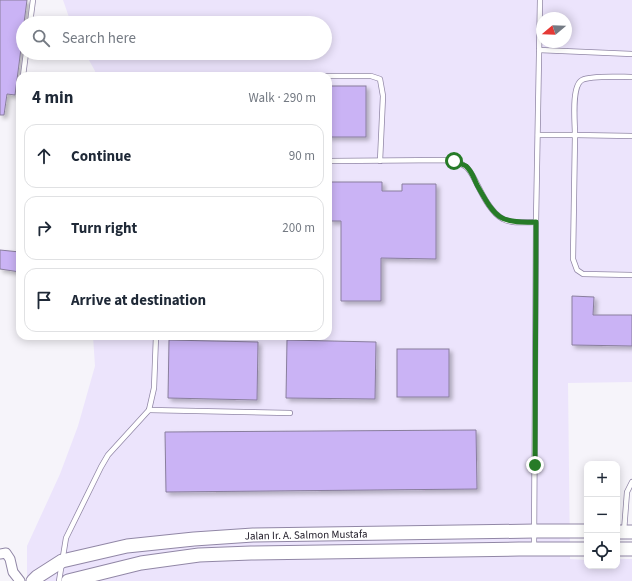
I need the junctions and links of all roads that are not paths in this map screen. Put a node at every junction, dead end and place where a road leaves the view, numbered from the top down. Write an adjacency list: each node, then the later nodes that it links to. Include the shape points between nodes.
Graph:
1 (34, 0): 3 (lane)
2 (540, 0): 4 (lane)
3 (31, 16)
4 (539, 50): 5 (lane); 10 (lane)
5 (632, 54)
6 (25, 60): 7 (lane)
7 (24, 72)
8 (332, 76): 14 (lane, via 371,76 380,79 383,96)
9 (632, 77): 11 (lane, via 590,77 579,82 576,88)
10 (538, 135): 11 (lane); 15 (lane)
11 (575, 135): 12 (lane); 16 (lane, via 574,265 583,274)
12 (632, 136)
13 (332, 161): 14 (lane)
14 (380, 161): 15 (lane, via 454,161 466,166 489,206 503,220)
15 (536, 222): 21 (lane)
16 (632, 275)
17 (156, 340): 18 (lane, via 154,388)
18 (149, 410): 19 (lane); 29 (lane, via 108,455 101,467 66,538)
19 (290, 414)
20 (632, 482): 23 (lane, via 627,492)
21 (535, 531): 22 (street, Jalan Ir. A. Salmon Mustafa); 24 (lane); 29 (street, Jalan Ir. A. Salmon Mustafa, via 252,535 127,546)
22 (584, 531)
23 (624, 532)
24 (534, 549): 27 (street, Jalan Ir. A. Salmon Mustafa); 33 (street, Jalan Ir. A. Salmon Mustafa, via 199,555 141,562)
25 (620, 549): 26 (street)
26 (632, 549)
27 (584, 550)
28 (0, 554): 30 (street, via 6,553 13,572)
29 (62, 561): 31 (street, Jalan Ir. A. Salmon Mustafa); 32 (lane)
30 (20, 581)
31 (33, 581)
32 (59, 581)
33 (68, 581)

